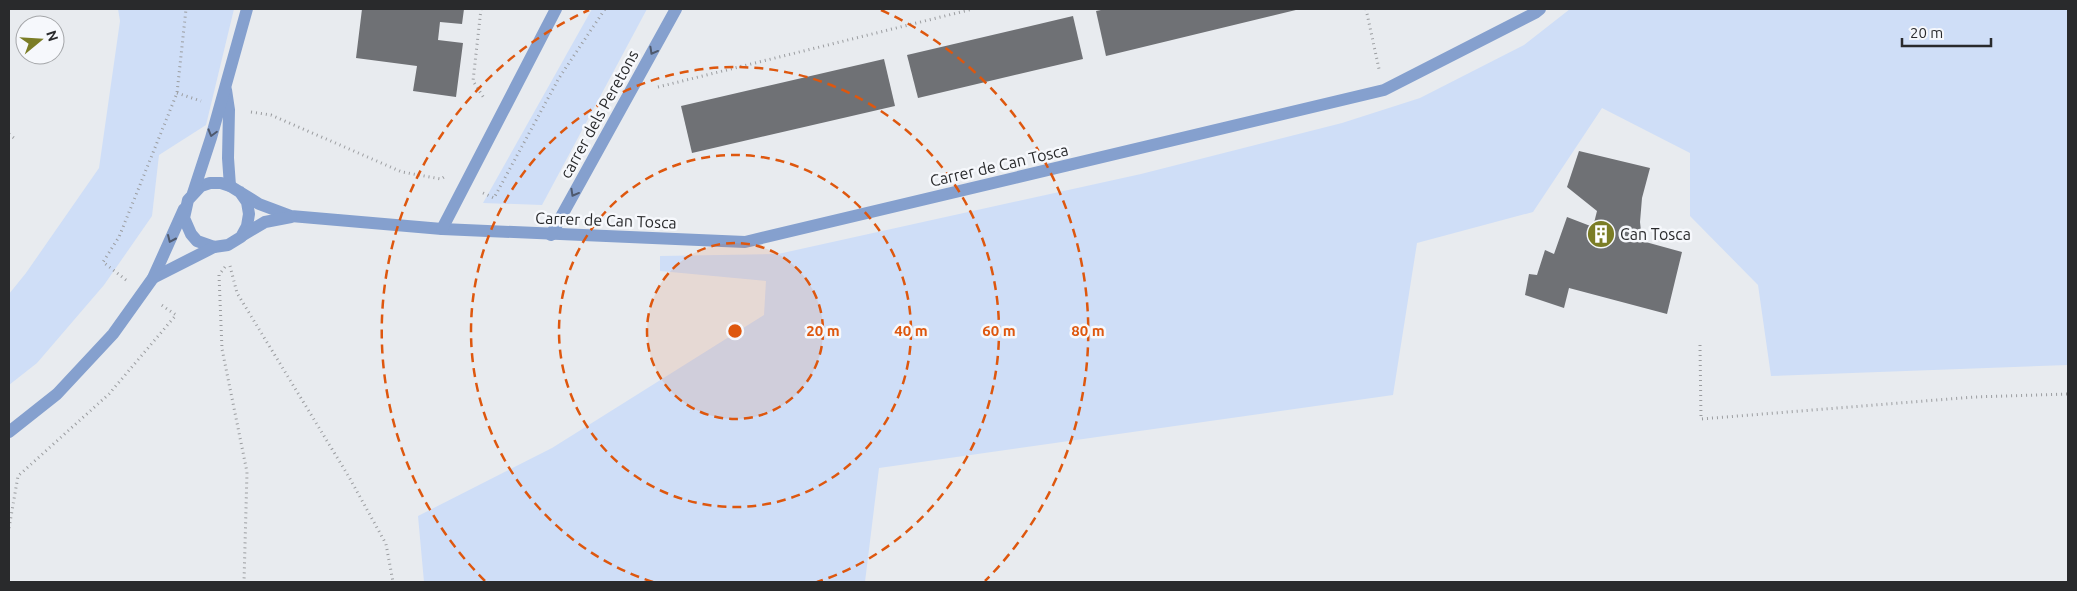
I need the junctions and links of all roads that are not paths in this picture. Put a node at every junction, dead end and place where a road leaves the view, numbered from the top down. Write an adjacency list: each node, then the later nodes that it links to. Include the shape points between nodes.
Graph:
1 (247, 9): 5 (street, via 225,86)
2 (556, 9): 9 (street)
3 (676, 9): 10 (street, carrer dels Peretons, one-way to 10)
4 (1540, 9): 10 (street, Carrer de Can Tosca, via 1384,90 745,242)
5 (224, 109): 6 (street, via 228,158); 7 (street, one-way to 7)
6 (235, 189): 7 (street, via 221,182 210,183); 8 (street, via 259,204); 11 (street, via 247,202 249,214)
7 (190, 196): 12 (street, via 184,218 191,234 197,241); 13 (street, one-way to 13)
8 (291, 216): 9 (street, Carrer de Can Tosca); 11 (street, via 265,222)
9 (442, 229): 10 (street, Carrer de Can Tosca)
10 (550, 235)
11 (241, 237): 12 (street, via 228,246)
12 (214, 247): 13 (street)
13 (154, 278): 14 (street, via 113,334 57,394)
14 (9, 432)

